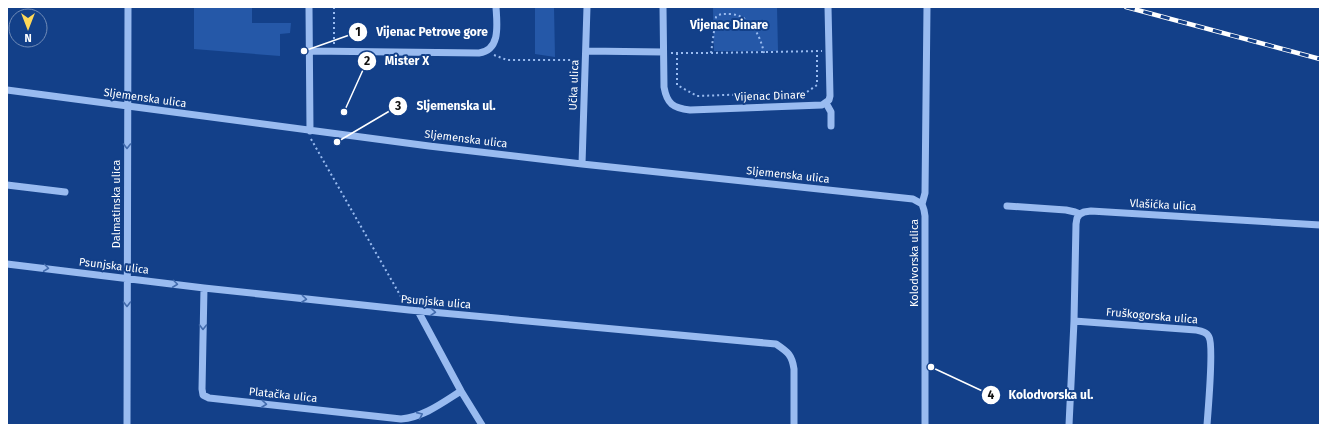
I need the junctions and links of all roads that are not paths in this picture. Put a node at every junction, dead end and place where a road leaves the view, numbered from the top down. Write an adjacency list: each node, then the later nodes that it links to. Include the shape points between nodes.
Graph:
1 (128, 7): 13 (street, Dalmatinska ulica)
2 (310, 7): 8 (street)
3 (496, 7): 8 (street, via 496,38 486,52)
4 (587, 7): 9 (street, Učka ulica)
5 (663, 7): 10 (street, Vijenac Dinare)
6 (828, 7): 12 (street, via 830,96)
7 (927, 7): 19 (street, Kolodvorska ulica, via 925,194)
8 (310, 51): 15 (street)
9 (586, 51): 10 (street); 16 (street, Učka ulica)
10 (663, 52): 12 (street, Vijenac Dinare, via 665,95 668,101 681,109)
11 (7, 90): 13 (street, Sljemenska ulica)
12 (826, 103): 14 (street, via 831,112)
13 (128, 107): 15 (street, Sljemenska ulica); 24 (street, Dalmatinska ulica, one-way to 24)
14 (831, 126)
15 (310, 134): 16 (street, Sljemenska ulica)
16 (582, 164): 19 (street, Sljemenska ulica, via 912,199)
17 (7, 185): 18 (street)
18 (65, 192)
19 (922, 204): 32 (street, Kolodvorska ulica, via 925,216)
20 (1007, 206): 21 (street, Vlašićka ulica, via 1066,210)
21 (1080, 214): 22 (street, Vlašićka ulica, via 1091,211); 27 (street, via 1076,224)
22 (1320, 225)
23 (7, 264): 24 (street, Psunjska ulica, one-way to 24)
24 (127, 279): 25 (street, Psunjska ulica, one-way to 25); 29 (street, Dalmatinska ulica, one-way to 29)
25 (204, 288): 26 (street, Psunjska ulica, one-way to 26); 28 (street, Platačka ulica, one-way to 28, via 202,389 203,395 210,398 401,419 425,413)
26 (418, 311): 28 (street); 31 (street, Psunjska ulica, one-way to 31, via 776,344 788,352 793,360)
27 (1074, 321): 33 (street); 34 (street, Fruškogorska ulica, via 1204,332 1209,336 1211,349)
28 (461, 391): 30 (street)
29 (127, 425)
30 (482, 425)
31 (794, 425)
32 (925, 425)
33 (1069, 425)
34 (1208, 425)

